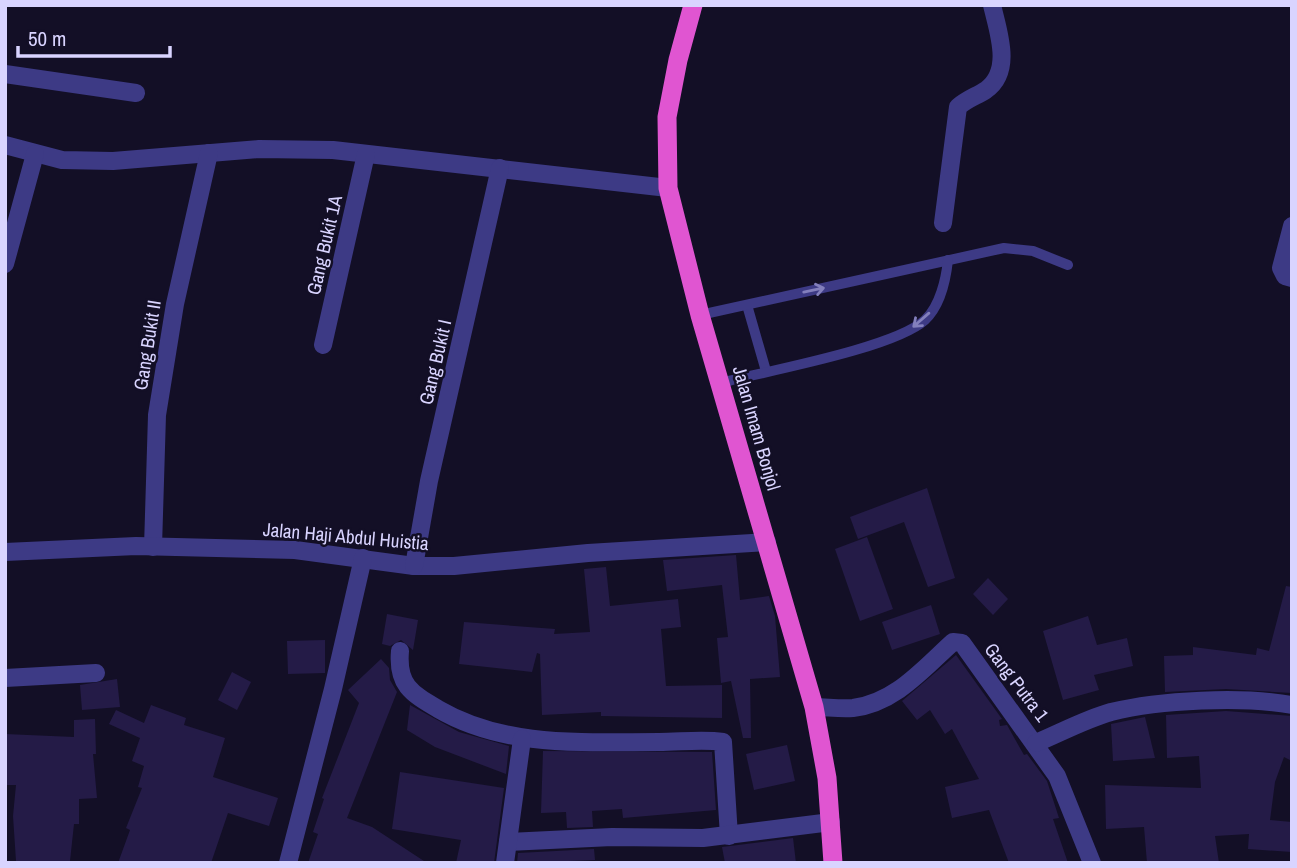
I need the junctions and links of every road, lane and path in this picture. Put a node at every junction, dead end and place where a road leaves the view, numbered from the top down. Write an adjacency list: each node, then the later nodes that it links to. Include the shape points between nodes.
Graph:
1 (694, 5): 10 (highway, Jalan Imam Bonjol, via 667,117)
2 (992, 5): 11 (street, via 1002,53 1000,69 987,89 957,107)
3 (5, 74): 4 (street)
4 (136, 93)
5 (5, 145): 7 (street)
6 (209, 153): 7 (street, via 113,161 62,160); 8 (street, via 259,149); 23 (street, Gang Bukit II, via 175,304 157,415)
7 (35, 154): 14 (street)
8 (366, 154): 9 (street); 19 (street, Gang Bukit 1A)
9 (500, 168): 10 (street); 26 (street, Gang Bukit I)
10 (668, 188): 18 (highway, Jalan Imam Bonjol)
11 (943, 223)
12 (1292, 226): 16 (street, via 1282,268 1285,276)
13 (948, 260): 15 (lane, via 1004,248 1033,251); 17 (lane, one-way to 13); 20 (lane, one-way to 20, via 946,282 927,319 898,338)
14 (5, 264)
15 (1068, 265)
16 (1292, 278)
17 (747, 305): 18 (lane); 20 (lane)
18 (700, 315): 21 (highway, Jalan Imam Bonjol)
19 (323, 345)
20 (766, 371): 21 (lane)
21 (720, 383): 22 (highway, Jalan Imam Bonjol)
22 (767, 542): 26 (street, Jalan Haji Abdul Huistia); 31 (highway, Jalan Imam Bonjol)
23 (153, 547): 24 (street, Jalan Haji Abdul Huistia); 25 (street, Jalan Haji Abdul Huistia, via 295,550)
24 (5, 552)
25 (363, 558): 26 (street, Jalan Haji Abdul Huistia); 37 (street)
26 (414, 566)
27 (400, 652): 32 (street, via 398,667 404,684 421,699 457,720)
28 (96, 673): 29 (street)
29 (5, 678)
30 (1292, 705): 33 (street, via 1191,702 1110,712)
31 (814, 707): 33 (street, Gang Putra 1, via 854,708 893,694 957,641); 34 (highway, Jalan Imam Bonjol)
32 (522, 739): 35 (street, via 723,742); 36 (street)
33 (1036, 743): 40 (street, Gang Putra 1, via 1057,776)
34 (831, 822): 35 (street); 39 (highway, Jalan Imam Bonjol)
35 (729, 836): 36 (street)
36 (508, 842): 38 (street)
37 (288, 863)
38 (505, 863)
39 (833, 863)
40 (1092, 863)

